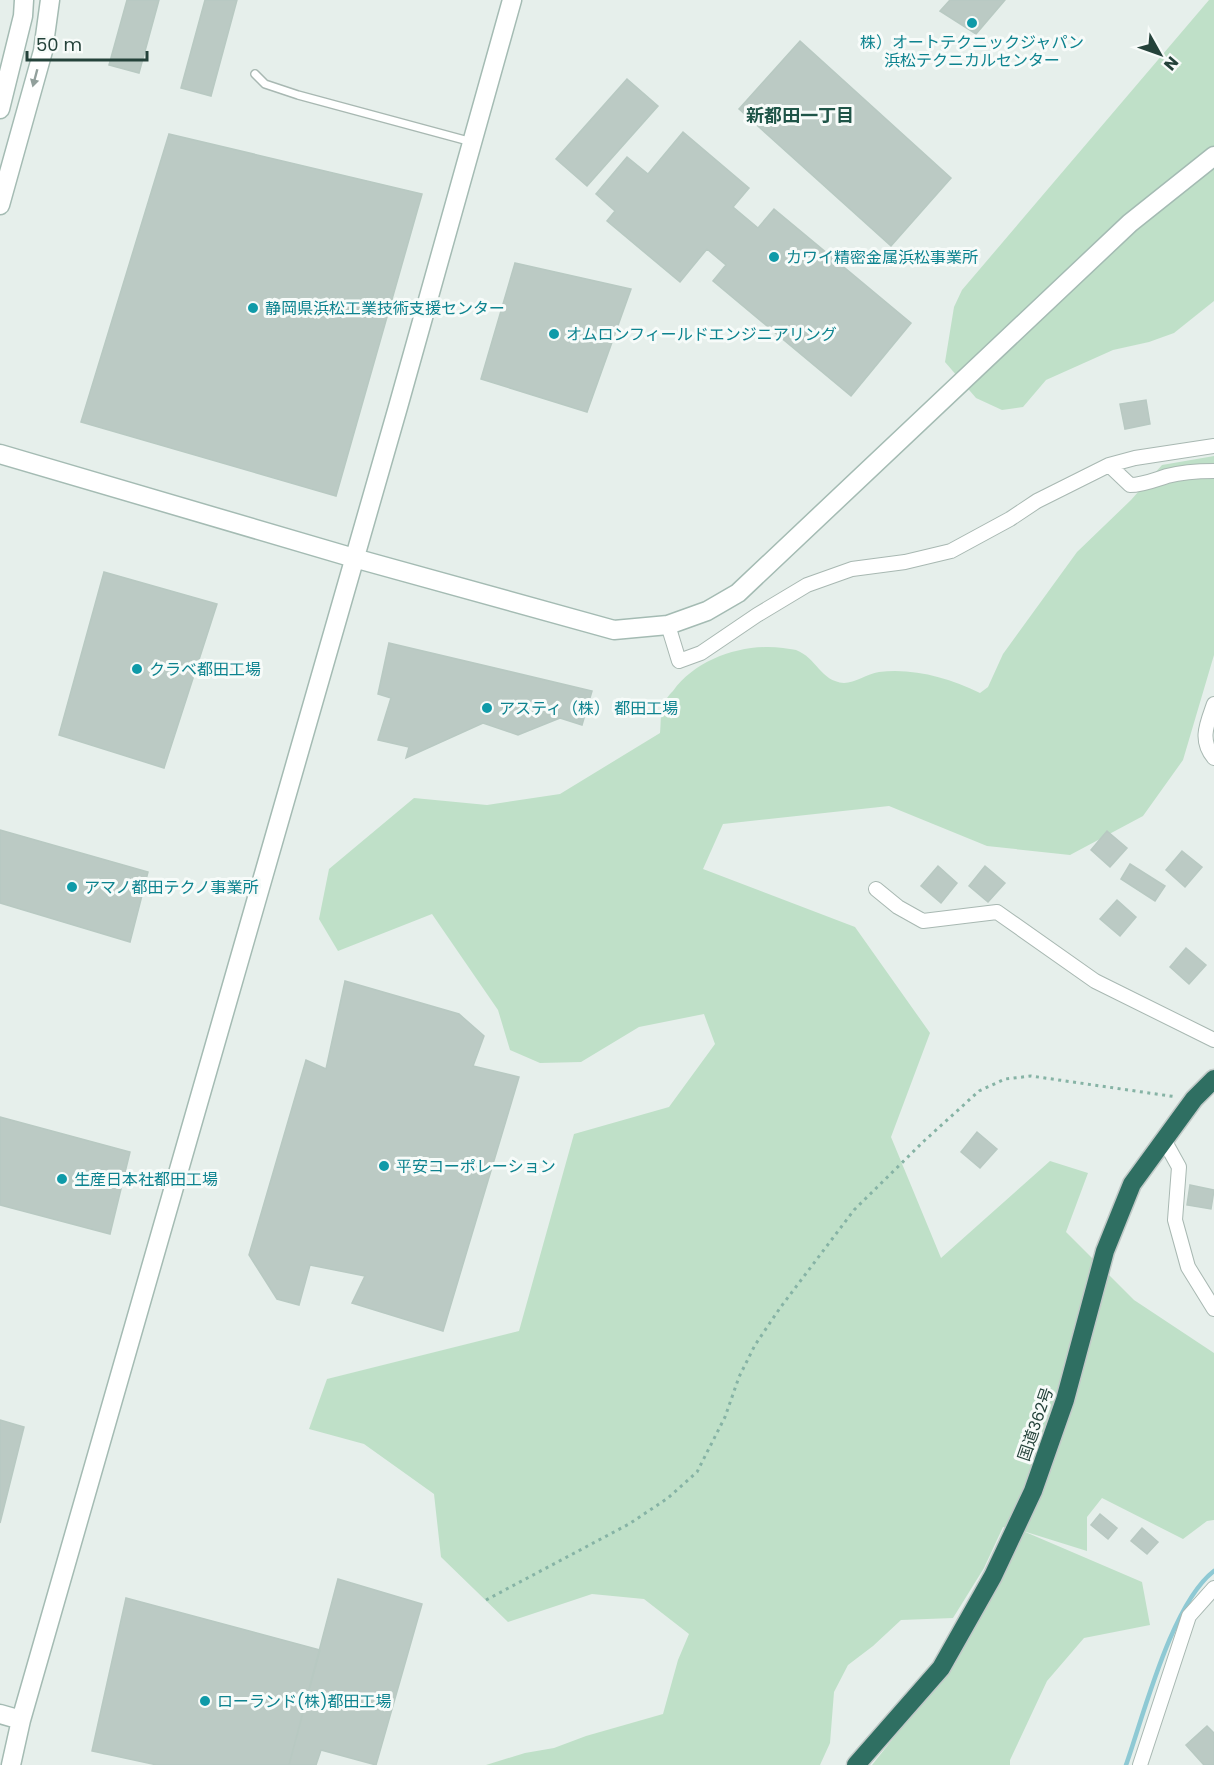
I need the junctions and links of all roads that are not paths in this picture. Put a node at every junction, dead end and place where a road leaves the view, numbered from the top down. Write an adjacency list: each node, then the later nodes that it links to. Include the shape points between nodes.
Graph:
1 (24, 0): 5 (street)
2 (50, 0): 8 (street, one-way to 8, via 43,51)
3 (512, 0): 6 (street)
4 (255, 74): 6 (lane, via 276,88)
5 (0, 109)
6 (472, 142): 13 (street)
7 (1214, 156): 14 (street, via 1130,223 738,593 707,611)
8 (0, 205)
9 (1214, 446): 11 (street)
10 (0, 454): 13 (street)
11 (1109, 465): 12 (street, via 1130,485); 14 (street, via 951,551 852,569 807,585 701,653 678,661)
12 (1214, 471)
13 (354, 558): 14 (street, via 614,630); 24 (street)
14 (668, 625)
15 (1214, 704): 16 (street, via 1204,740)
16 (1214, 758)
17 (876, 889): 18 (street, via 923,921 997,912 1095,981)
18 (1214, 1040)
19 (1214, 1079): 20 (highway, 国道362号)
20 (1164, 1140): 21 (street, via 1179,1167 1174,1220 1185,1258); 26 (highway, 国道362号, via 1132,1184 1105,1251 1065,1400 1033,1491 993,1576 941,1668)
21 (1214, 1309)
22 (1214, 1588): 27 (street, via 1189,1616)
23 (0, 1714): 24 (street)
24 (21, 1720): 25 (street)
25 (11, 1765)
26 (856, 1765)
27 (1140, 1765)

